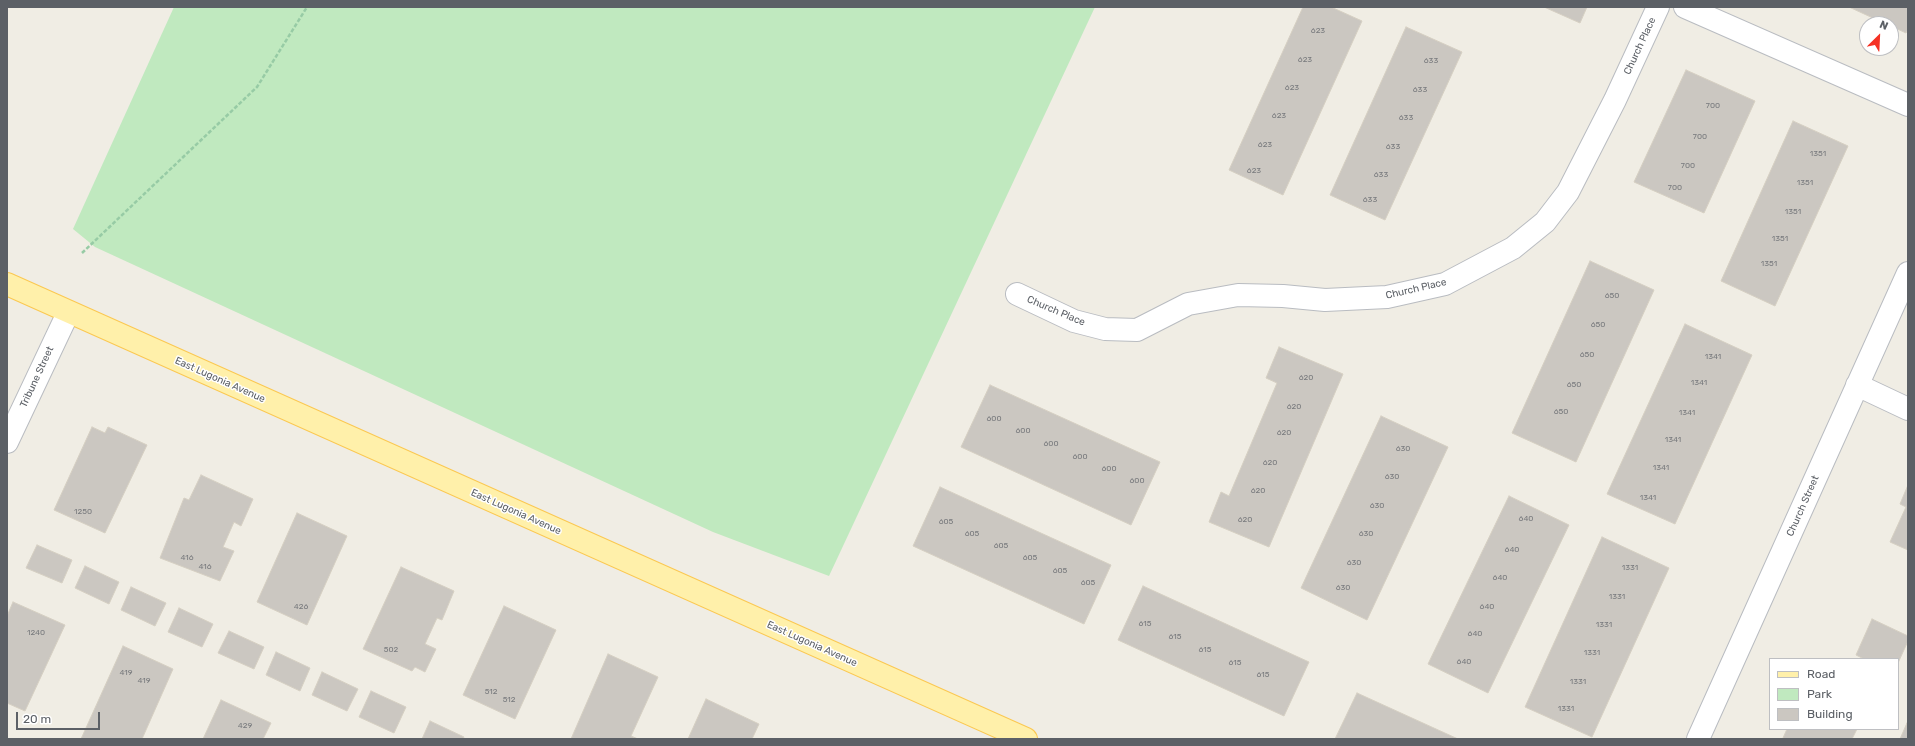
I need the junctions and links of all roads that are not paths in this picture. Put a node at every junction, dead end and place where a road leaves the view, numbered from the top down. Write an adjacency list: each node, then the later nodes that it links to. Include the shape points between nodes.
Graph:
1 (1658, 7): 6 (street, Church Place, via 1615,100 1568,192 1545,222 1513,248 1445,284 1387,297 1326,300 1238,295 1188,304 1137,330 1105,329 1074,321)
2 (1686, 7): 3 (street)
3 (1908, 105)
4 (1908, 273): 8 (street, Church Street)
5 (7, 284): 7 (main road, East Lugonia Avenue)
6 (1017, 294)
7 (68, 313): 10 (street, Tribune Street); 11 (main road, East Lugonia Avenue)
8 (1857, 385): 9 (street); 12 (street, Church Street)
9 (1908, 409)
10 (7, 442)
11 (1026, 739)
12 (1698, 739)

